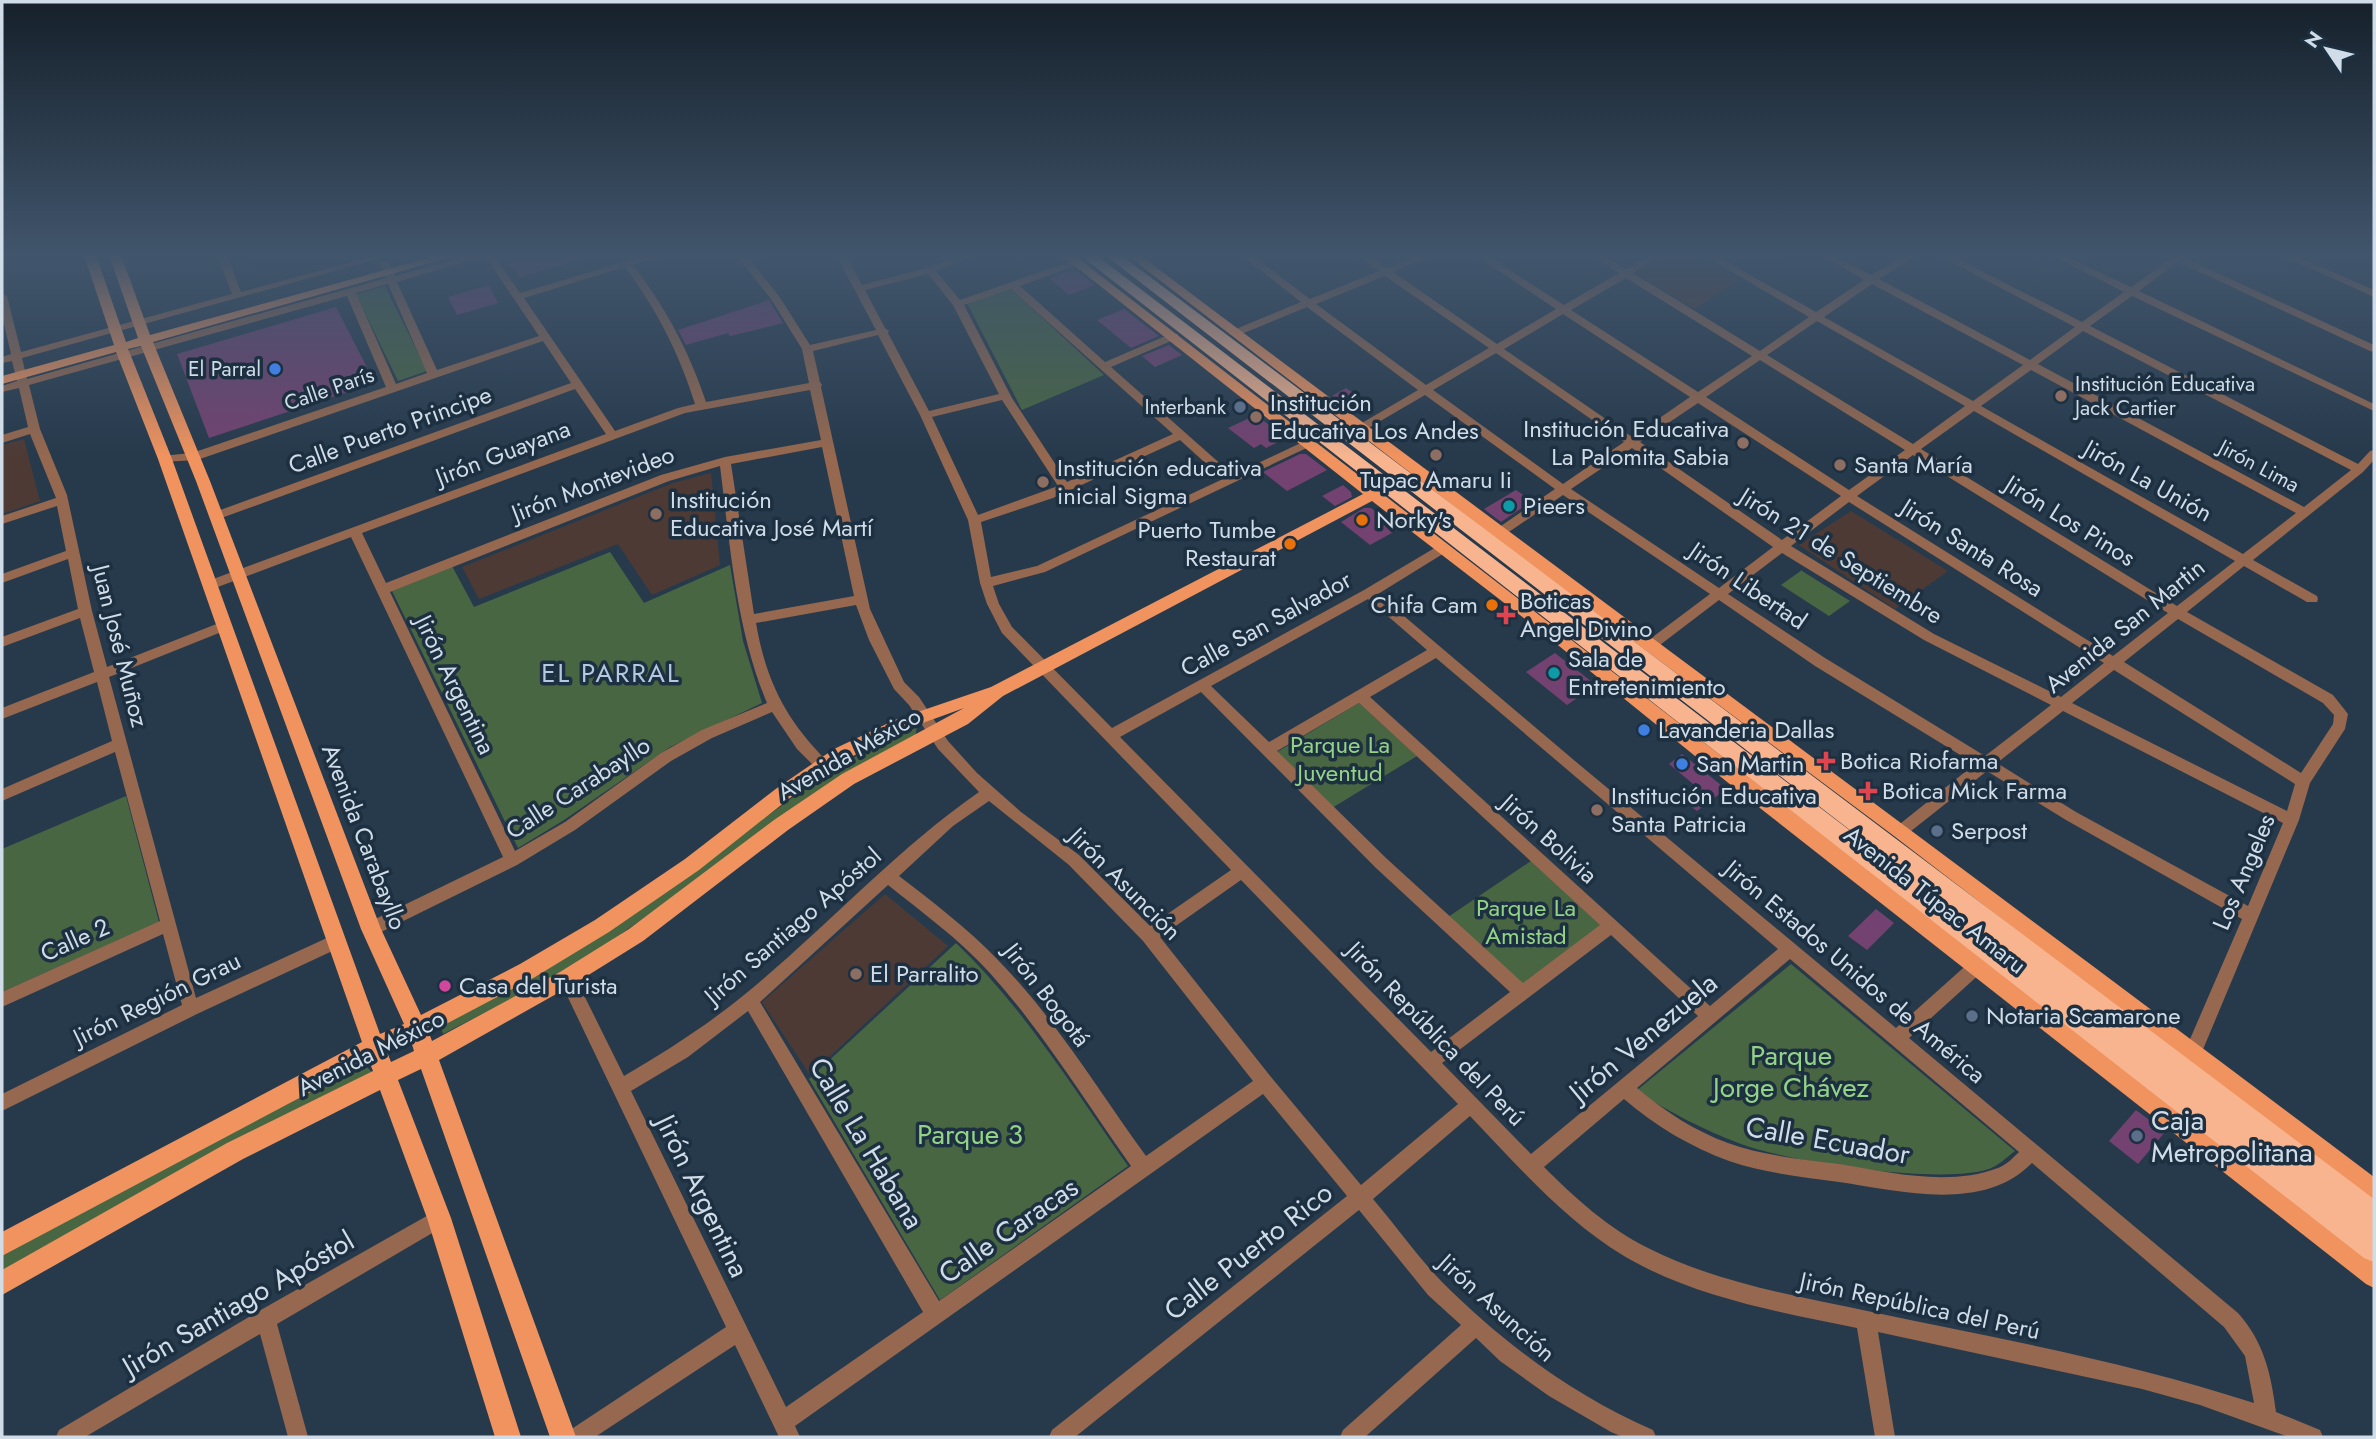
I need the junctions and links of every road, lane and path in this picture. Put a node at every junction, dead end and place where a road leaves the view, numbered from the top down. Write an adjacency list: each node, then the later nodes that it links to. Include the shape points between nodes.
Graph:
1 (5, 322): 46 (street, Juan José Muñoz)
2 (113, 322): 38 (main road)
3 (138, 322): 35 (main road, Avenida Carabayllo)
4 (176, 322): 35 (street)
5 (193, 322): 35 (main road)
6 (208, 322): 35 (street)
7 (363, 322): 51 (street)
8 (411, 322): 47 (street)
9 (535, 322): 37 (street)
10 (668, 322): 56 (street, via 686,355)
11 (790, 322): 40 (street, Jirón Asunción)
12 (879, 322): 33 (street, Jirón República del Perú)
13 (968, 322): 54 (street)
14 (1053, 322): 44 (street)
15 (1156, 322): 36 (main road, Avenida Túpac Amaru)
16 (1163, 322): 165 (highway, Avenida Túpac Amaru)
17 (1200, 322): 162 (highway, Avenida Túpac Amaru)
18 (1221, 322): 34 (main road, Avenida Túpac Amaru)
19 (1261, 322): 34 (street)
20 (1334, 322): 52 (street, Jirón Libertad)
21 (1458, 322): 39 (street, Jirón 21 de Septiembre)
22 (1539, 322): 39 (street)
23 (1582, 322): 55 (street, Jirón Santa Rosa)
24 (1706, 322): 42 (street, Jirón Los Pinos)
25 (1809, 322): 42 (street)
26 (1826, 322): 57 (street, Jirón La Unión)
27 (1951, 322): 43 (street, Jirón Lima)
28 (2074, 322): 32 (street)
29 (2087, 322): 32 (street)
30 (2196, 322): 58 (street)
31 (2317, 322): 41 (street)
32 (2082, 326): 43 (street); 73 (street)
33 (884, 331): 40 (street); 59 (street, Jirón República del Perú)
34 (1235, 333): 60 (main road, Avenida Túpac Amaru)
35 (143, 336): 38 (main road); 70 (main road, Avenida Carabayllo)
36 (1174, 336): 44 (street); 66 (main road, Avenida Túpac Amaru)
37 (545, 337): 47 (street, Calle París); 49 (street)
38 (120, 342): 46 (main road); 46 (street); 71 (main road)
39 (1495, 348): 52 (street); 67 (street, Jirón 21 de Septiembre)
40 (807, 349): 50 (street, Jirón Asunción)
41 (2374, 349)
42 (1760, 356): 55 (street); 68 (street, Jirón Los Pinos)
43 (2029, 365): 57 (street); 80 (street, Jirón Lima)
44 (1102, 367): 63 (street)
45 (2, 368): 46 (main road)
46 (15, 368): 48 (main road); 53 (street); 61 (street, Juan José Muñoz)
47 (433, 374): 51 (street, Calle París)
48 (2, 380)
49 (578, 384): 62 (street); 81 (street, Calle Puerto Principe)
50 (817, 385): 56 (street, Jirón Guayana); 65 (street, Jirón Asunción)
51 (392, 388): 70 (street, Calle París)
52 (1426, 389): 60 (street); 76 (street, Jirón Libertad)
53 (2, 390)
54 (1005, 396): 59 (street); 75 (street)
55 (1700, 397): 67 (street); 78 (street, Jirón Santa Rosa)
56 (701, 404): 62 (street, Jirón Guayana)
57 (1973, 407): 68 (street); 89 (street, Jirón La Unión)
58 (2374, 408)
59 (926, 415): 83 (street, Jirón República del Perú)
60 (1361, 428): 85 (main road, Avenida Túpac Amaru)
61 (34, 429): 64 (street); 79 (street, Juan José Muñoz)
62 (612, 435): 84 (street, Jirón Guayana)
63 (1179, 436): 74 (street); 75 (street)
64 (2, 439)
65 (827, 443): 72 (street, Jirón Montevideo); 97 (street, Jirón Asunción)
66 (1309, 444): 74 (street); 77 (main road, Avenida Túpac Amaru)
67 (1633, 444): 76 (street); 86 (street, Jirón 21 de Septiembre)
68 (1913, 450): 78 (street); 100 (street, Jirón Los Pinos)
69 (2374, 454): 73 (street, Avenida San Martin)
70 (193, 457): 71 (street, Calle París); 81 (main road, Avenida Carabayllo)
71 (165, 459): 93 (main road)
72 (724, 461): 94 (street, Jirón Montevideo, via 653,482); 101 (street)
73 (2359, 469): 80 (street, Avenida San Martin)
74 (1231, 480): 92 (street, via 1041,569)
75 (1065, 488): 83 (street)
76 (1564, 490): 85 (street); 96 (street, Jirón Libertad)
77 (1372, 495): 87 (main road, Avenida Túpac Amaru); 107 (main road, Avenida México)
78 (1849, 495): 86 (street); 106 (street, Jirón Santa Rosa)
79 (62, 500): 82 (street); 88 (street, Juan José Muñoz)
80 (2304, 512): 89 (street, Avenida San Martin)
81 (216, 516): 90 (main road, Avenida Carabayllo)
82 (2, 520)
83 (974, 520): 92 (street, Jirón República del Perú)
84 (355, 532): 90 (street, Jirón Guayana); 94 (street, Jirón Argentina)
85 (1499, 533): 104 (main road, Avenida Túpac Amaru)
86 (1781, 546): 96 (street); 113 (street, Jirón 21 de Septiembre, via 1929,637)
87 (1442, 550): 95 (street, Calle San Salvador); 138 (main road, Avenida Túpac Amaru)
88 (73, 553): 91 (street); 99 (street, Juan José Muñoz)
89 (2245, 560): 98 (street, Jirón La Unión); 100 (street, Avenida San Martin)
90 (239, 575): 93 (street, Jirón Guayana); 134 (main road, Avenida Carabayllo)
91 (2, 579)
92 (986, 583): 107 (street, Jirón República del Perú, via 1007,630)
93 (210, 585): 102 (main road)
94 (382, 590): 128 (street, Jirón Argentina)
95 (1369, 593): 105 (street, Jirón Estados Unidos de América); 109 (street, Calle San Salvador)
96 (1719, 593): 104 (street); 122 (street, Jirón Libertad)
97 (862, 598): 101 (street); 116 (street, Jirón Asunción, via 887,663)
98 (2312, 599)
99 (85, 611): 103 (street); 108 (street, Juan José Muñoz)
100 (2179, 613): 106 (street, Avenida San Martin); 115 (street, Jirón Los Pinos, via 2328,699)
101 (748, 620): 112 (street)
102 (225, 626): 108 (street); 136 (main road)
103 (2, 642)
104 (1651, 645): 127 (main road, Avenida Túpac Amaru)
105 (1436, 650): 111 (street); 137 (street, Jirón Estados Unidos de América)
106 (2114, 663): 113 (street, Avenida San Martin); 123 (street, Jirón Santa Rosa)
107 (1043, 667): 110 (main road, Avenida México); 118 (street, Jirón República del Perú)
108 (103, 674): 114 (street); 119 (street, Juan José Muñoz)
109 (1202, 685): 118 (street, Calle San Salvador); 120 (street)
110 (998, 691): 116 (main road, Avenida México); 117 (main road, Avenida México)
111 (1360, 696): 120 (street); 133 (street, Jirón Bolivia)
112 (773, 706): 121 (street, via 802,747); 128 (street, Calle Carabayllo, via 666,757 570,826)
113 (2062, 706): 122 (street, Avenida San Martin); 126 (street, Jirón 21 de Septiembre)
114 (2, 714)
115 (2341, 714): 123 (street, Los Angeles, via 2340,725)
116 (924, 715): 117 (street, Jirón Asunción); 121 (main road, Avenida México)
117 (935, 734): 124 (street, Jirón Asunción); 139 (main road, Avenida México, via 848,779 636,935)
118 (1111, 735): 129 (street, Jirón República del Perú)
119 (121, 743): 125 (street); 132 (street, Juan José Muñoz)
120 (1269, 749): 140 (street, via 1381,863)
121 (822, 765): 145 (main road, Avenida México, via 618,915)
122 (1986, 765): 127 (street, Avenida San Martin); 131 (street, Jirón Libertad)
123 (2303, 782): 126 (street, Los Angeles)
124 (990, 792): 130 (street, Jirón Santiago Apóstol); 135 (street, Jirón Asunción, via 1074,860)
125 (2, 795)
126 (2292, 820): 131 (street, Los Angeles)
127 (1901, 831): 148 (main road, Avenida Túpac Amaru)
128 (512, 860): 134 (street, Calle Carabayllo)
129 (1241, 871): 135 (street); 150 (street, Jirón República del Perú)
130 (888, 876): 142 (street, Jirón Santiago Apóstol); 159 (street, Jirón Bogotá, via 994,966)
131 (2250, 915): 148 (street, Los Angeles)
132 (169, 924): 141 (street, Calle 2); 143 (street, Juan José Muñoz)
133 (1611, 926): 140 (street); 144 (street, Jirón Bolivia)
134 (371, 929): 145 (main road, Avenida Carabayllo)
135 (1149, 936): 152 (street, Jirón Asunción)
136 (335, 942): 143 (street, Jirón Región Grau); 147 (main road)
137 (1789, 950): 144 (street, Jirón Venezuela); 146 (street, Jirón Estados Unidos de América)
138 (1977, 966): 146 (street); 166 (main road, Avenida Túpac Amaru)
139 (567, 978): 149 (main road, Avenida México); 153 (street, Jirón Argentina)
140 (1522, 992): 150 (street)
141 (2, 1000)
142 (750, 1000): 153 (street, Jirón Santiago Apóstol, via 682,1051); 168 (street, Calle La Habana)
143 (191, 1009): 155 (street, Jirón Región Grau)
144 (1709, 1015): 154 (street, Jirón Venezuela)
145 (417, 1029): 147 (main road, Avenida México); 149 (main road, Avenida Carabayllo)
146 (1896, 1039): 157 (street, Jirón Estados Unidos de América)
147 (374, 1047): 151 (main road); 164 (main road, Avenida México)
148 (2193, 1053): 160 (main road, Avenida Túpac Amaru)
149 (425, 1056): 151 (main road, Avenida México); 178 (main road, Avenida Carabayllo)
150 (1429, 1063): 156 (street, Jirón República del Perú)
151 (384, 1075): 163 (main road); 167 (main road, Avenida México, via 235,1151)
152 (1265, 1083): 159 (street, Calle Caracas); 161 (street, Jirón Asunción)
153 (621, 1087): 172 (street, Jirón Argentina)
154 (1623, 1087): 157 (street, Calle Ecuador, via 1682,1131 1719,1148 1820,1171 1916,1184 1965,1184 2002,1177); 158 (street, Jirón Venezuela)
155 (2, 1103)
156 (1470, 1105): 158 (street, Jirón República del Perú); 161 (street, Calle Puerto Rico)
157 (2032, 1152): 173 (street, Jirón Estados Unidos de América, via 2235,1326 2249,1342 2261,1372)
158 (1531, 1166): 170 (street, Jirón República del Perú, via 1561,1197 1640,1254 1701,1282)
159 (1143, 1168): 168 (street, Calle Caracas)
160 (2374, 1191)
161 (1360, 1198): 171 (street, Jirón Asunción, via 1435,1288); 180 (street, Calle Puerto Rico)
162 (2374, 1216)
163 (439, 1218): 169 (street, Jirón Santiago Apóstol); 177 (main road)
164 (2, 1244)
165 (2374, 1248)
166 (2374, 1276)
167 (2, 1283)
168 (936, 1315): 174 (street, Calle Caracas)
169 (266, 1318): 175 (street, Jirón Santiago Apóstol); 176 (street)
170 (1866, 1321): 173 (street, Jirón República del Perú, via 2125,1374); 183 (street)
171 (1475, 1326): 181 (street); 182 (street, Jirón Asunción, via 1556,1389)
172 (738, 1331): 174 (street, Jirón Argentina); 179 (street)
173 (2266, 1416): 184 (street, Jirón República del Perú)
174 (786, 1430)
175 (66, 1437)
176 (298, 1437)
177 (508, 1437)
178 (563, 1437)
179 (577, 1437)
180 (1059, 1437)
181 (1350, 1437)
182 (1646, 1437)
183 (1885, 1437)
184 (2313, 1437)

